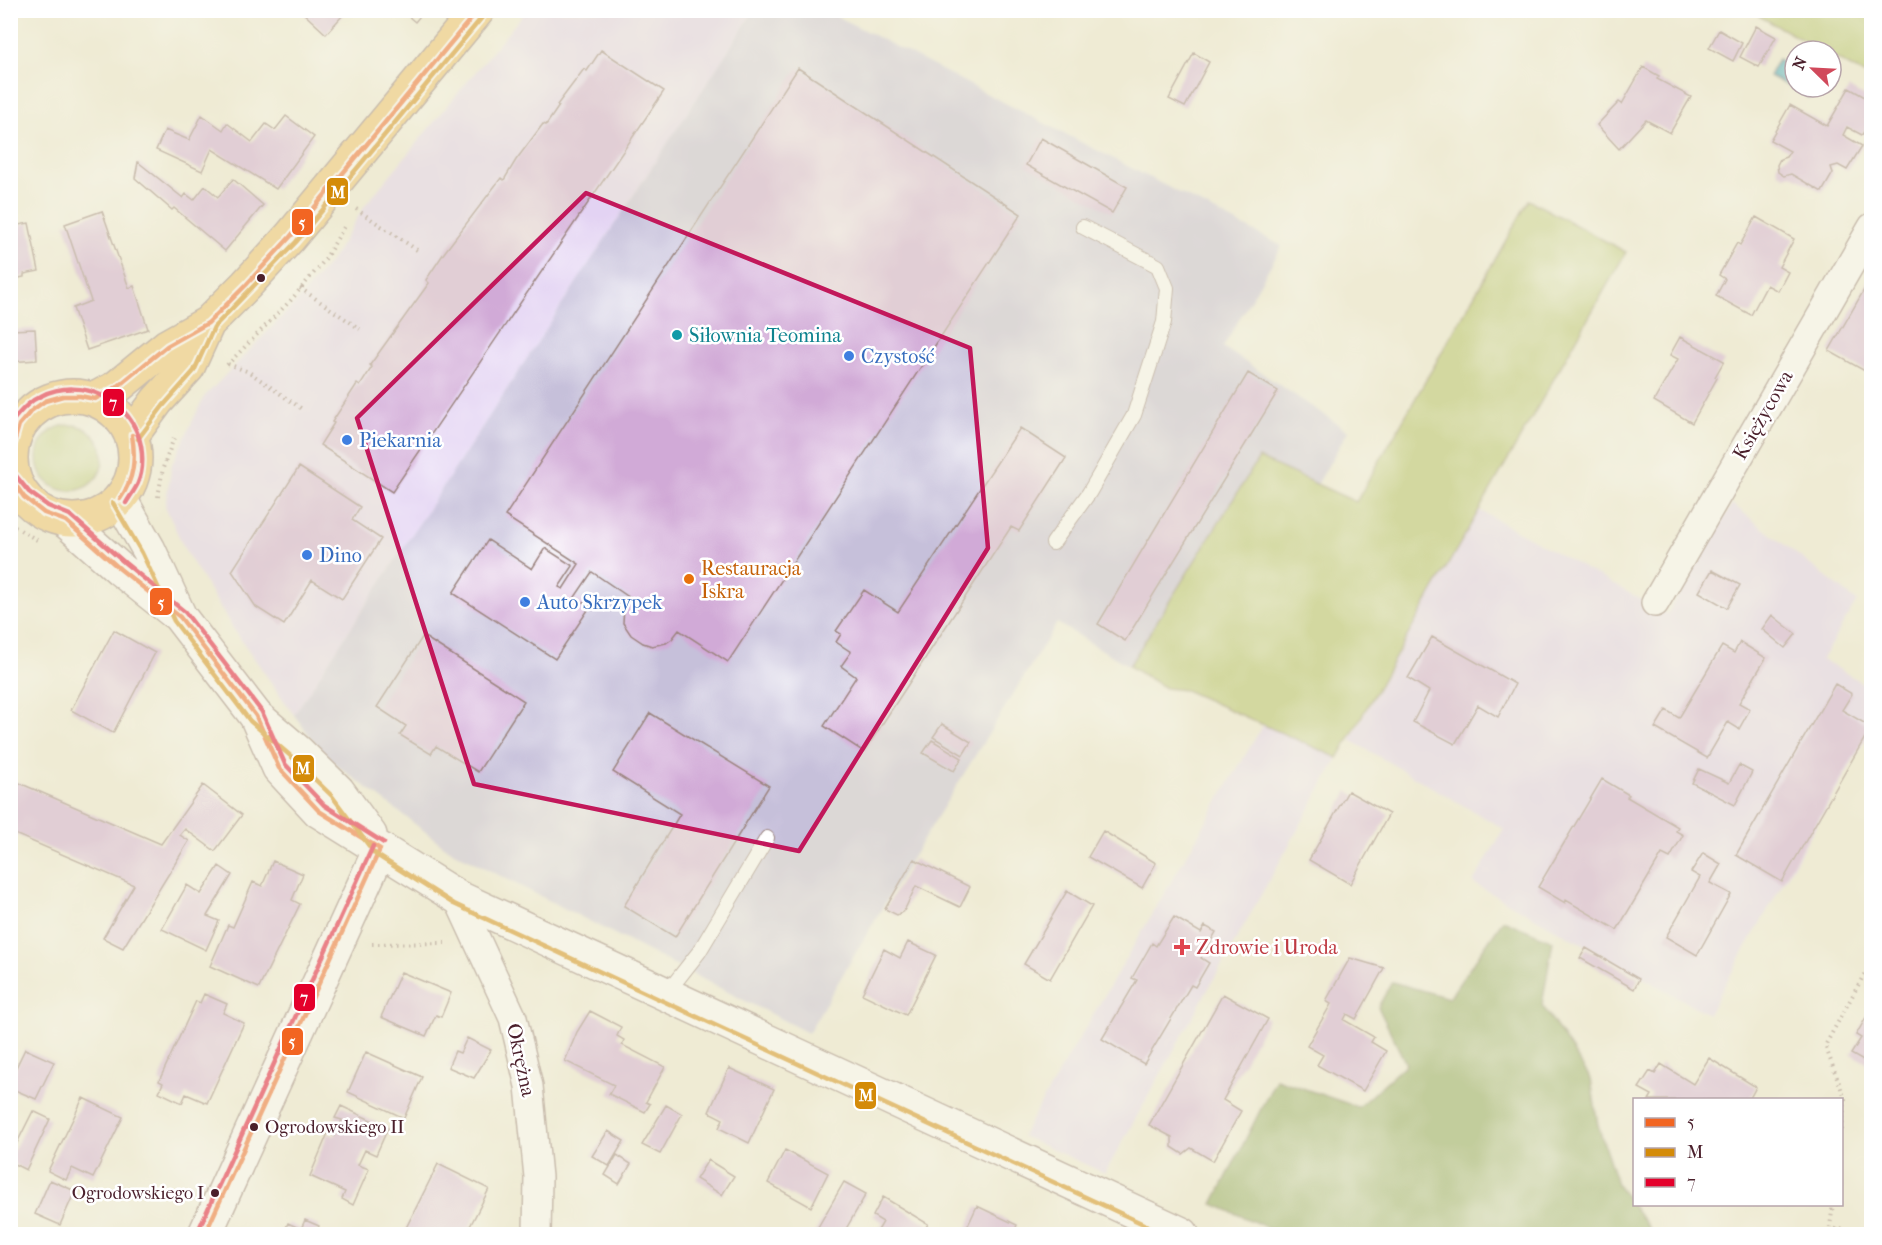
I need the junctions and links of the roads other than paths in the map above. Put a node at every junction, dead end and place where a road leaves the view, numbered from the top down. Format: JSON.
{"nodes":[{"id":1,"x":478,"y":10,"type":"edge"},
{"id":2,"x":1083,"y":227,"type":"dead end"},
{"id":3,"x":1872,"y":227,"type":"edge"},
{"id":4,"x":208,"y":323,"type":"junction"},
{"id":5,"x":95,"y":399,"type":"junction"},
{"id":6,"x":15,"y":424,"type":"edge"},
{"id":7,"x":132,"y":435,"type":"junction"},
{"id":8,"x":13,"y":483,"type":"edge"},
{"id":9,"x":120,"y":499,"type":"junction"},
{"id":10,"x":66,"y":521,"type":"junction"},
{"id":11,"x":1053,"y":543,"type":"dead end"},
{"id":12,"x":1655,"y":603,"type":"dead end"},
{"id":13,"x":180,"y":617,"type":"junction"},
{"id":14,"x":767,"y":838,"type":"dead end"},
{"id":15,"x":380,"y":849,"type":"junction"},
{"id":16,"x":457,"y":897,"type":"junction"},
{"id":17,"x":666,"y":994,"type":"junction"},
{"id":18,"x":205,"y":1234,"type":"edge"},
{"id":19,"x":537,"y":1234,"type":"edge"},
{"id":20,"x":1182,"y":1234,"type":"edge"}],
"edges":[{"from":1,"to":4,"type":"main road"},
{"from":2,"to":11,"type":"lane"},
{"from":3,"to":12,"type":"street","name":"Księżycowa"},
{"from":4,"to":5,"type":"main road"},
{"from":4,"to":7,"type":"main road"},
{"from":5,"to":6,"type":"main road"},
{"from":5,"to":7,"type":"main road"},
{"from":6,"to":8,"type":"main road"},
{"from":7,"to":9,"type":"main road"},
{"from":8,"to":10,"type":"main road"},
{"from":9,"to":10,"type":"main road"},
{"from":9,"to":13,"type":"street"},
{"from":10,"to":13,"type":"street"},
{"from":13,"to":15,"type":"street"},
{"from":14,"to":17,"type":"lane"},
{"from":15,"to":16,"type":"street"},
{"from":15,"to":18,"type":"street"},
{"from":16,"to":17,"type":"street"},
{"from":16,"to":19,"type":"street","name":"Okrężna"},
{"from":17,"to":20,"type":"street"}]}
